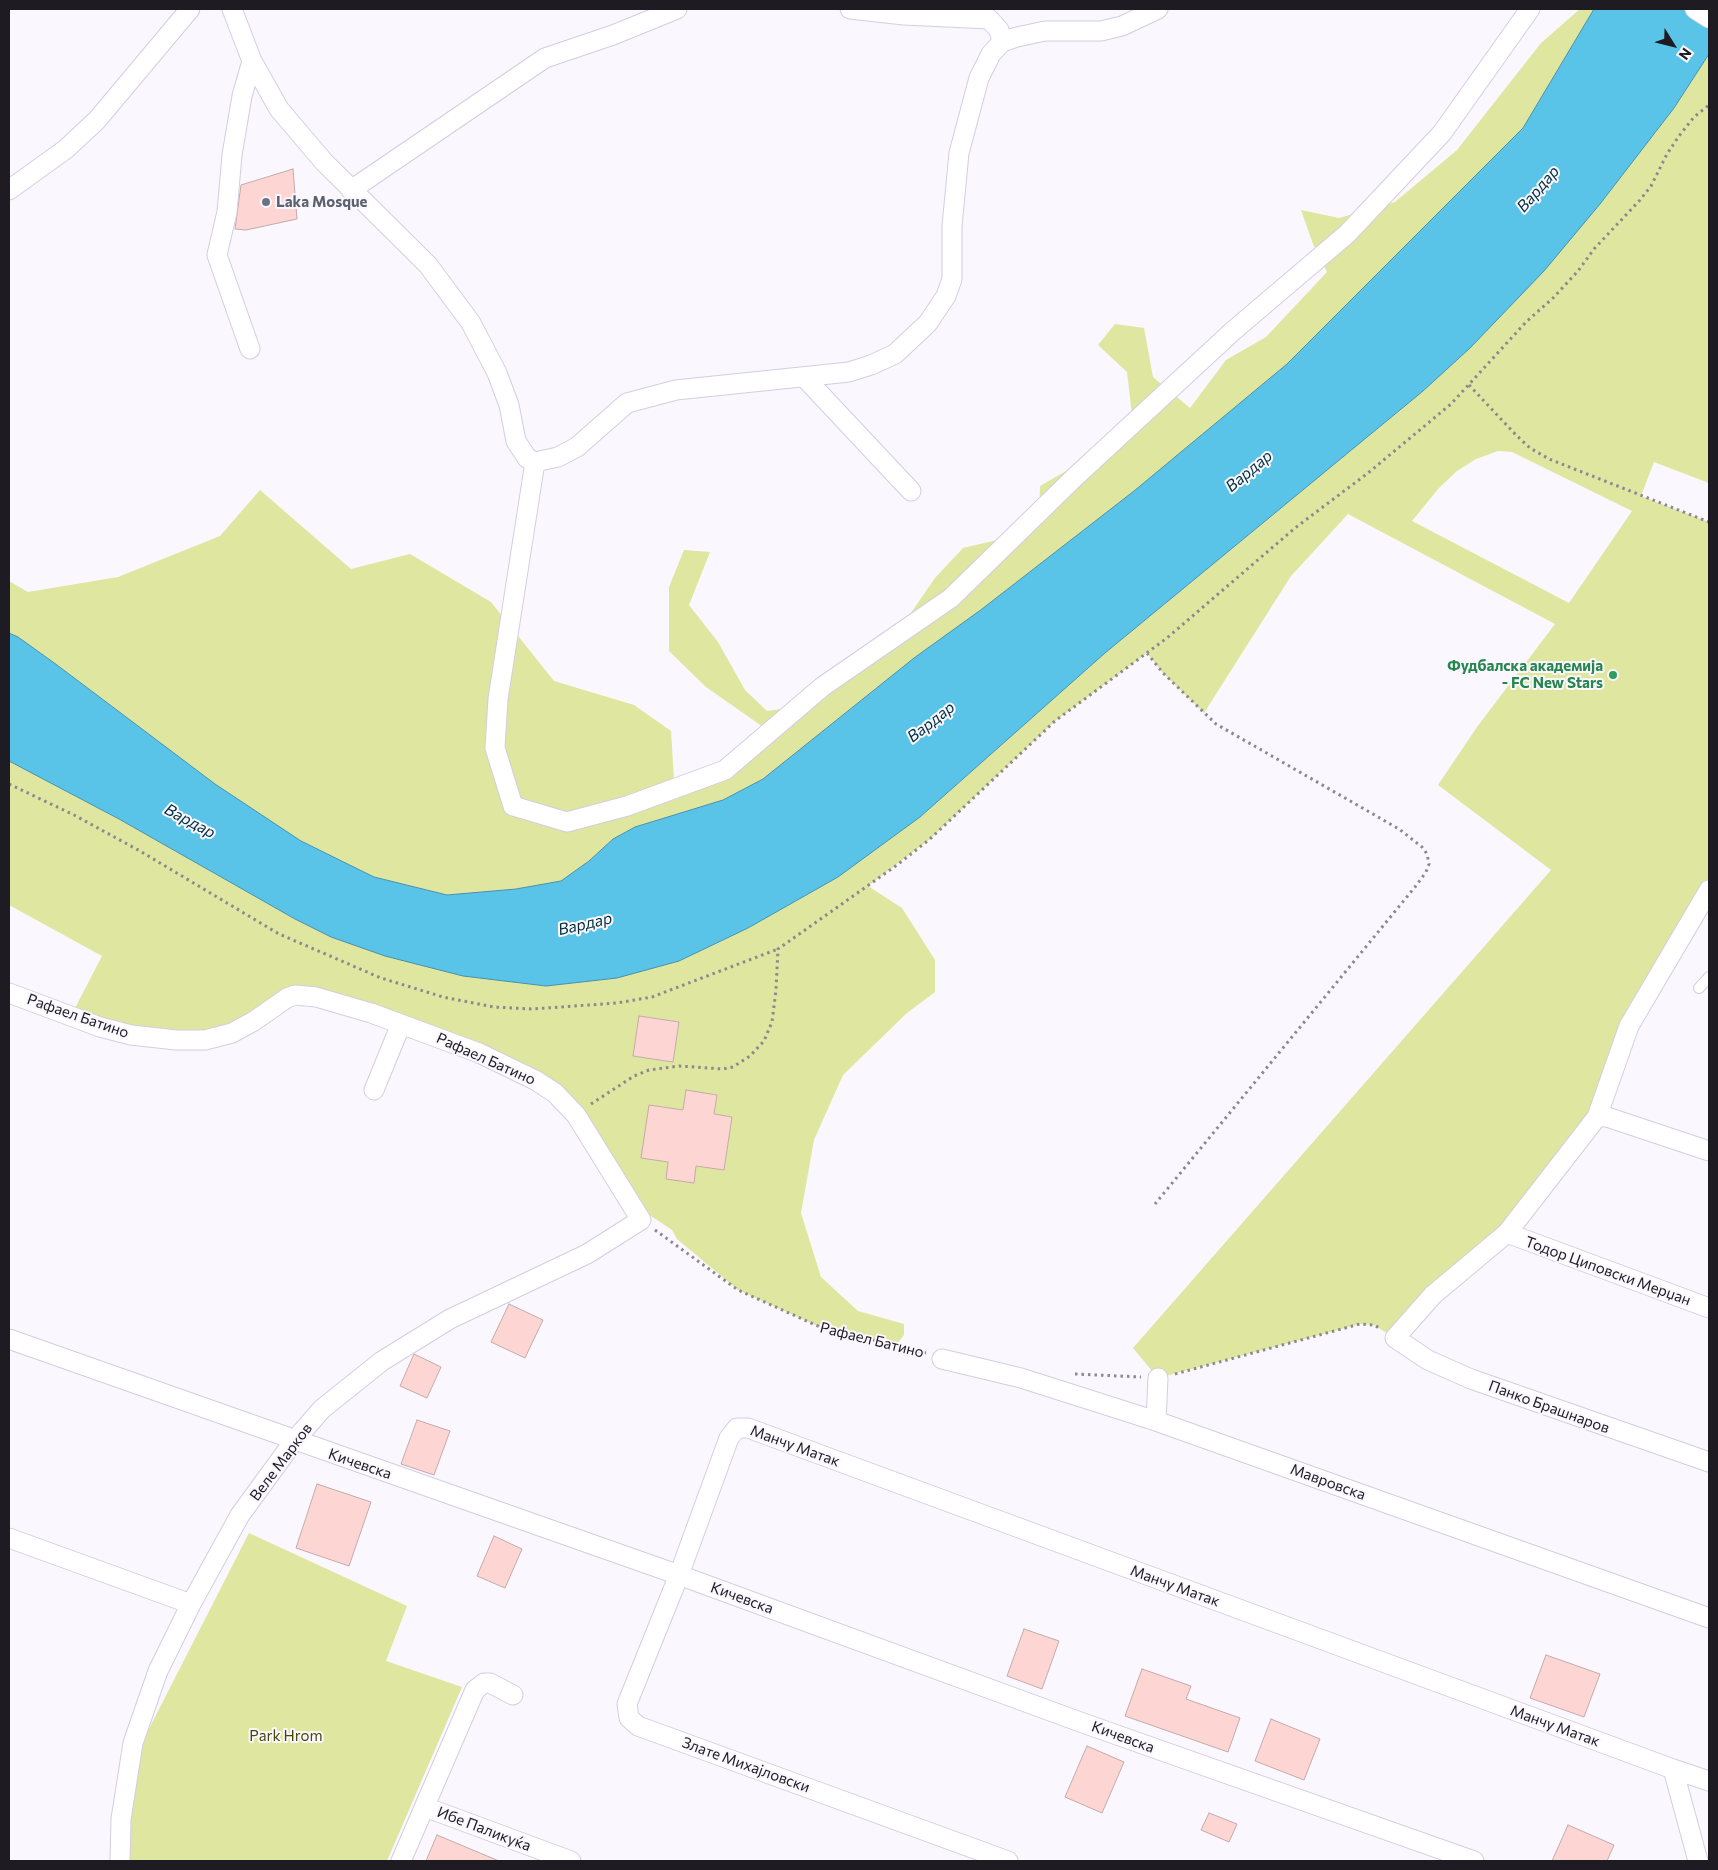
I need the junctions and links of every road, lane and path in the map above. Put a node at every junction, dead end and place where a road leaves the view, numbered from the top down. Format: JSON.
{"nodes":[{"id":1,"x":190,"y":9,"type":"edge"},
{"id":2,"x":232,"y":9,"type":"edge"},
{"id":3,"x":677,"y":9,"type":"edge"},
{"id":4,"x":850,"y":9,"type":"edge"},
{"id":5,"x":1158,"y":9,"type":"edge"},
{"id":6,"x":1530,"y":9,"type":"edge"},
{"id":7,"x":1695,"y":9,"type":"edge"},
{"id":8,"x":1709,"y":18,"type":"edge"},
{"id":9,"x":1002,"y":42,"type":"junction"},
{"id":10,"x":252,"y":61,"type":"junction"},
{"id":11,"x":1709,"y":105,"type":"edge"},
{"id":12,"x":9,"y":190,"type":"edge"},
{"id":13,"x":351,"y":190,"type":"junction"},
{"id":14,"x":250,"y":349,"type":"dead end"},
{"id":15,"x":805,"y":378,"type":"junction"},
{"id":16,"x":1469,"y":385,"type":"junction"},
{"id":17,"x":535,"y":462,"type":"junction"},
{"id":18,"x":911,"y":491,"type":"dead end"},
{"id":19,"x":1709,"y":522,"type":"edge"},
{"id":20,"x":1147,"y":653,"type":"junction"},
{"id":21,"x":9,"y":784,"type":"edge"},
{"id":22,"x":1709,"y":890,"type":"edge"},
{"id":23,"x":778,"y":949,"type":"junction"},
{"id":24,"x":1709,"y":977,"type":"edge"},
{"id":25,"x":1699,"y":988,"type":"dead end"},
{"id":26,"x":9,"y":993,"type":"edge"},
{"id":27,"x":401,"y":1024,"type":"junction"},
{"id":28,"x":374,"y":1090,"type":"dead end"},
{"id":29,"x":576,"y":1115,"type":"junction"},
{"id":30,"x":1597,"y":1116,"type":"junction"},
{"id":31,"x":1709,"y":1151,"type":"edge"},
{"id":32,"x":1155,"y":1204,"type":"dead end"},
{"id":33,"x":641,"y":1220,"type":"junction"},
{"id":34,"x":1507,"y":1234,"type":"junction"},
{"id":35,"x":1709,"y":1308,"type":"edge"},
{"id":36,"x":1396,"y":1338,"type":"junction"},
{"id":37,"x":9,"y":1339,"type":"edge"},
{"id":38,"x":942,"y":1359,"type":"joint"},
{"id":39,"x":1071,"y":1374,"type":"dead end"},
{"id":40,"x":1158,"y":1378,"type":"junction"},
{"id":41,"x":1156,"y":1422,"type":"junction"},
{"id":42,"x":294,"y":1441,"type":"junction"},
{"id":43,"x":1709,"y":1462,"type":"edge"},
{"id":44,"x":9,"y":1538,"type":"edge"},
{"id":45,"x":679,"y":1575,"type":"junction"},
{"id":46,"x":191,"y":1604,"type":"junction"},
{"id":47,"x":1709,"y":1618,"type":"edge"},
{"id":48,"x":513,"y":1695,"type":"dead end"},
{"id":49,"x":1673,"y":1769,"type":"junction"},
{"id":50,"x":1709,"y":1780,"type":"edge"},
{"id":51,"x":425,"y":1807,"type":"junction"},
{"id":52,"x":120,"y":1861,"type":"edge"},
{"id":53,"x":401,"y":1861,"type":"edge"},
{"id":54,"x":570,"y":1861,"type":"edge"},
{"id":55,"x":1008,"y":1861,"type":"edge"},
{"id":56,"x":1474,"y":1861,"type":"edge"},
{"id":57,"x":1698,"y":1861,"type":"edge"}],
"edges":[{"from":1,"to":12,"type":"street"},
{"from":2,"to":10,"type":"street"},
{"from":3,"to":13,"type":"street"},
{"from":4,"to":9,"type":"street"},
{"from":5,"to":9,"type":"street"},
{"from":6,"to":17,"type":"street"},
{"from":7,"to":8,"type":"street"},
{"from":9,"to":15,"type":"street"},
{"from":10,"to":13,"type":"street"},
{"from":10,"to":14,"type":"street"},
{"from":11,"to":16,"type":"path"},
{"from":13,"to":17,"type":"street"},
{"from":15,"to":17,"type":"street"},
{"from":15,"to":18,"type":"street"},
{"from":16,"to":19,"type":"path"},
{"from":16,"to":20,"type":"path"},
{"from":20,"to":23,"type":"path"},
{"from":20,"to":32,"type":"path"},
{"from":21,"to":23,"type":"path"},
{"from":22,"to":30,"type":"street"},
{"from":23,"to":29,"type":"path"},
{"from":24,"to":25,"type":"lane"},
{"from":26,"to":27,"type":"street","name":"Рафаел Батино"},
{"from":27,"to":28,"type":"street"},
{"from":27,"to":29,"type":"street","name":"Рафаел Батино"},
{"from":29,"to":33,"type":"street","name":"Рафаел Батино"},
{"from":30,"to":31,"type":"street"},
{"from":30,"to":34,"type":"street"},
{"from":33,"to":38,"type":"path","name":"Рафаел Батино"},
{"from":33,"to":42,"type":"street","name":"Веле Марков"},
{"from":34,"to":35,"type":"street","name":"Тодор Циповски Мерџан"},
{"from":34,"to":36,"type":"street"},
{"from":36,"to":40,"type":"path"},
{"from":36,"to":43,"type":"street","name":"Панко Брашнаров"},
{"from":37,"to":42,"type":"street","name":"Кичевска"},
{"from":38,"to":41,"type":"street","name":"Мавровска"},
{"from":39,"to":40,"type":"path"},
{"from":40,"to":41,"type":"street"},
{"from":41,"to":47,"type":"street","name":"Мавровска"},
{"from":42,"to":45,"type":"street","name":"Кичевска"},
{"from":42,"to":46,"type":"street","name":"Веле Марков"},
{"from":44,"to":46,"type":"street"},
{"from":45,"to":49,"type":"street","name":"Манчу Матак"},
{"from":45,"to":55,"type":"street","name":"Злате Михајловски"},
{"from":45,"to":56,"type":"street","name":"Кичевска"},
{"from":46,"to":52,"type":"street","name":"Веле Марков"},
{"from":48,"to":51,"type":"street","name":"Ибе Паликуќа"},
{"from":49,"to":50,"type":"street"},
{"from":49,"to":57,"type":"street"},
{"from":51,"to":53,"type":"street","name":"Ибе Паликуќа"},
{"from":51,"to":54,"type":"street","name":"Ибе Паликуќа"}]}
